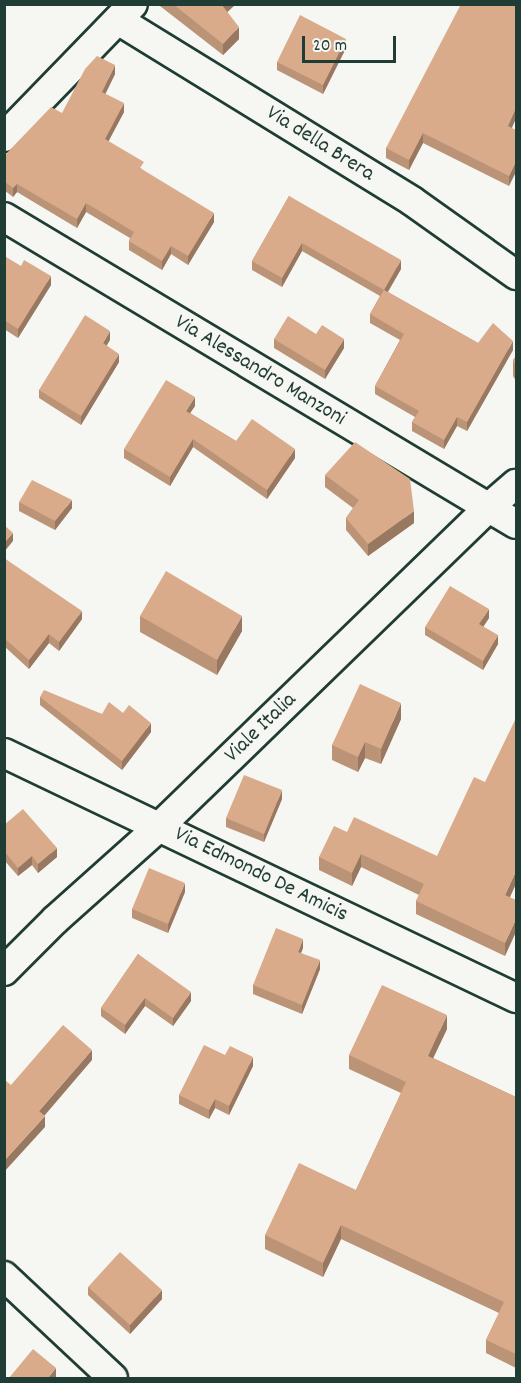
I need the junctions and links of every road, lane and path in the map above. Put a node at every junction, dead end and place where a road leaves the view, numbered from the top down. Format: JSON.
{"nodes":[{"id":1,"x":126,"y":12,"type":"edge"},
{"id":2,"x":4,"y":137,"type":"edge"},
{"id":3,"x":4,"y":217,"type":"edge"},
{"id":4,"x":516,"y":275,"type":"edge"},
{"id":5,"x":516,"y":484,"type":"edge"},
{"id":6,"x":488,"y":508,"type":"junction"},
{"id":7,"x":516,"y":524,"type":"edge"},
{"id":8,"x":4,"y":753,"type":"edge"},
{"id":9,"x":160,"y":826,"type":"junction"},
{"id":10,"x":4,"y":971,"type":"edge"},
{"id":11,"x":516,"y":999,"type":"edge"},
{"id":12,"x":4,"y":1276,"type":"edge"},
{"id":13,"x":113,"y":1378,"type":"edge"}],
"edges":[{"from":1,"to":2,"type":"street"},
{"from":1,"to":4,"type":"street","name":"Via della Brera"},
{"from":3,"to":6,"type":"street","name":"Via Alessandro Manzoni"},
{"from":5,"to":6,"type":"street","name":"Viale Italia"},
{"from":6,"to":7,"type":"street","name":"Via Alessandro Manzoni"},
{"from":6,"to":9,"type":"street","name":"Viale Italia"},
{"from":8,"to":9,"type":"street","name":"Via Edmondo De Amicis"},
{"from":9,"to":10,"type":"street","name":"Viale Italia"},
{"from":9,"to":11,"type":"street","name":"Via Edmondo De Amicis"},
{"from":12,"to":13,"type":"street"}]}
